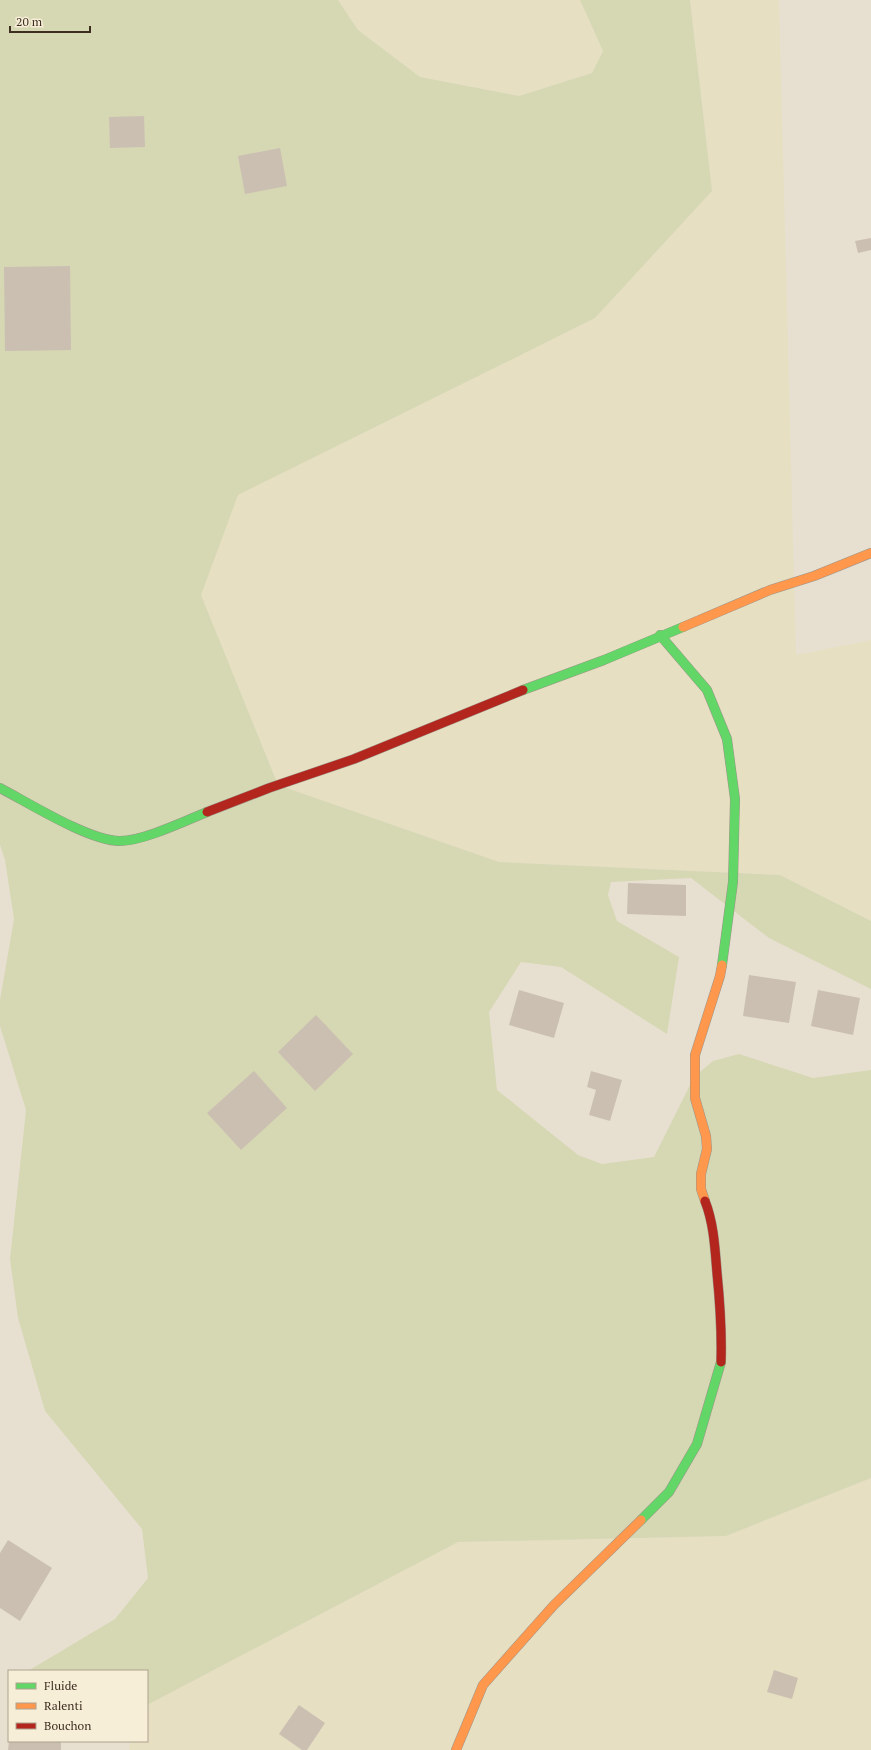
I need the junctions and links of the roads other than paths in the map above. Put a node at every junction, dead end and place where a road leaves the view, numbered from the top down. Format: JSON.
{"nodes":[{"id":1,"x":871,"y":553,"type":"edge"},
{"id":2,"x":660,"y":635,"type":"junction"},
{"id":3,"x":0,"y":788,"type":"edge"},
{"id":4,"x":456,"y":1750,"type":"edge"}],
"edges":[{"from":1,"to":2,"type":"street"},
{"from":2,"to":3,"type":"street"},
{"from":2,"to":4,"type":"street"}]}
